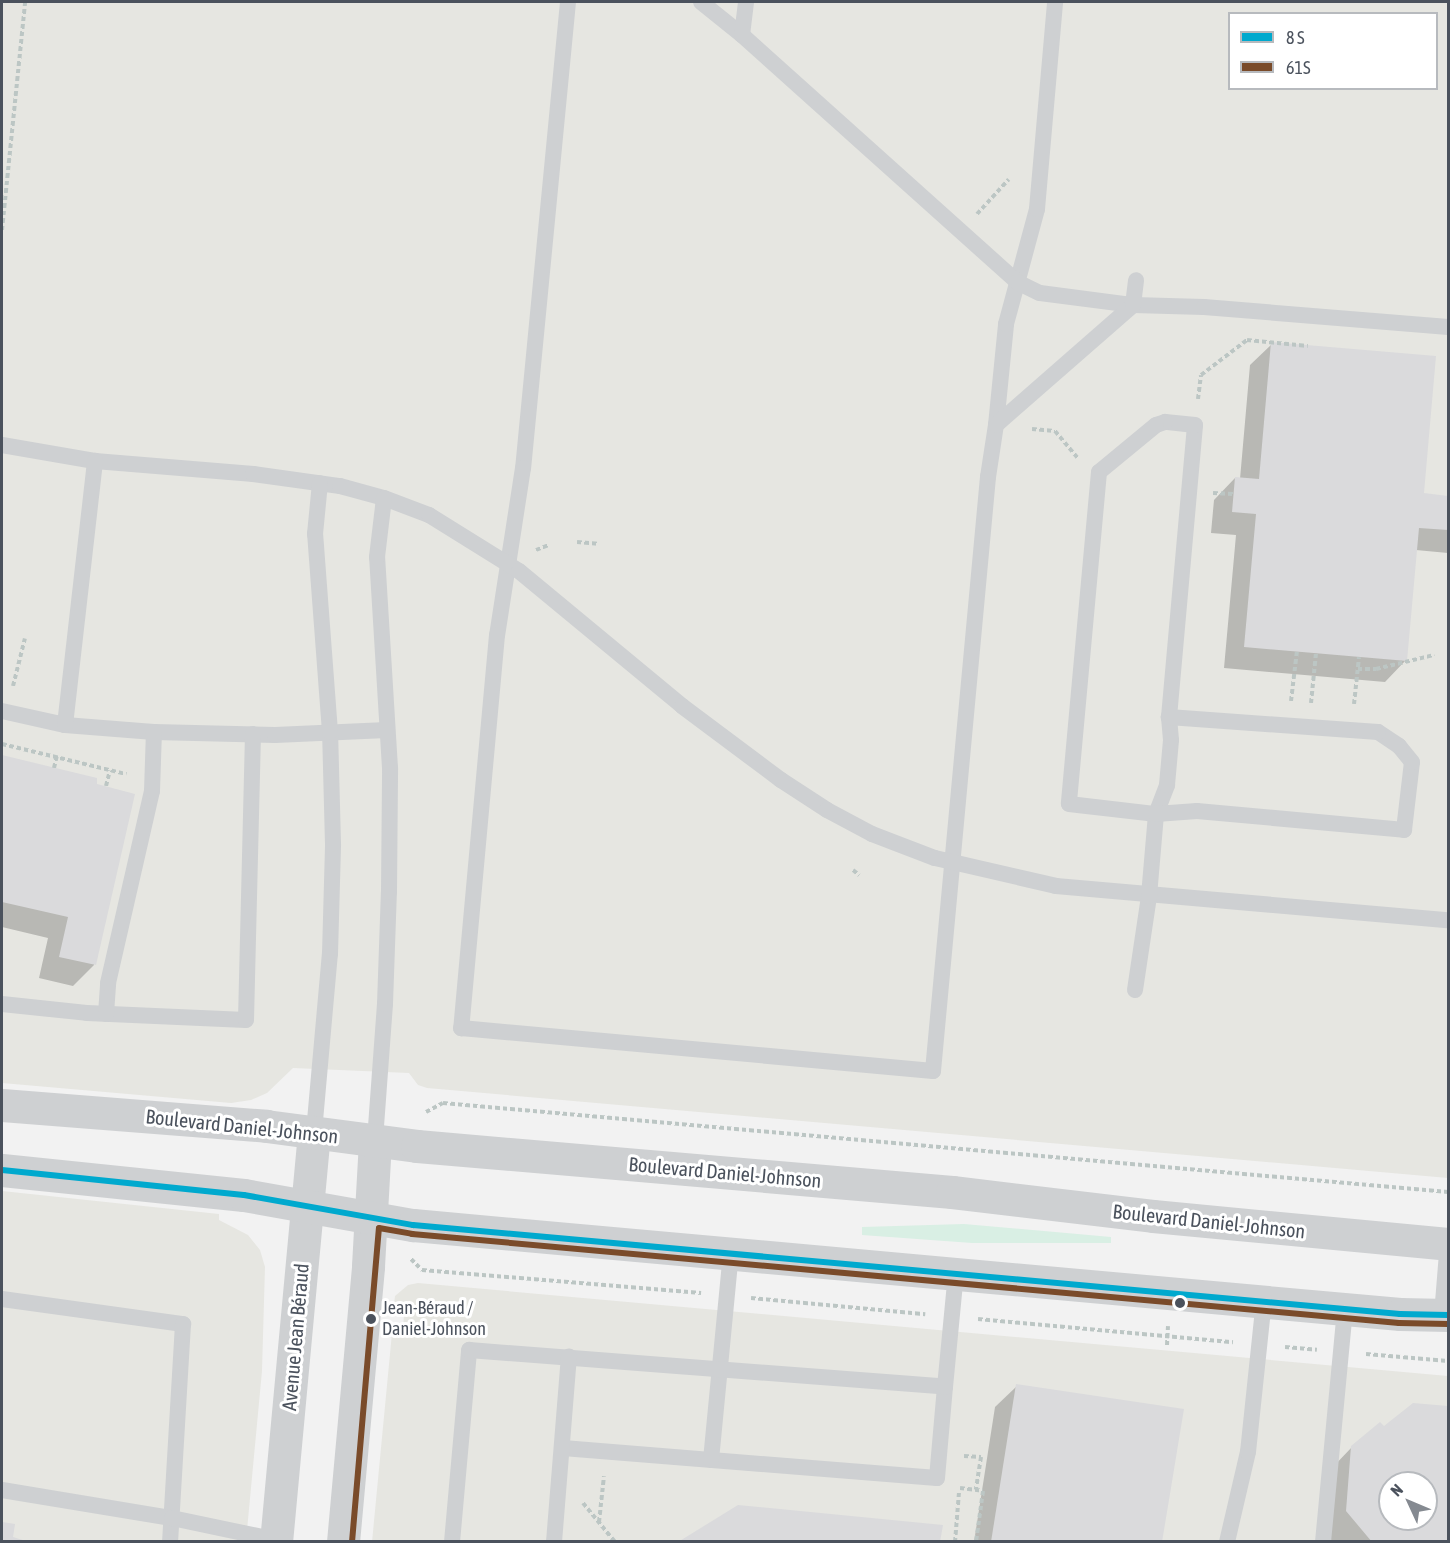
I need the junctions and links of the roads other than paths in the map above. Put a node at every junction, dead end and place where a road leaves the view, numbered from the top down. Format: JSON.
{"nodes":[{"id":1,"x":568,"y":2,"type":"edge"},
{"id":2,"x":700,"y":2,"type":"edge"},
{"id":3,"x":746,"y":2,"type":"edge"},
{"id":4,"x":1055,"y":2,"type":"edge"},
{"id":5,"x":742,"y":35,"type":"junction"},
{"id":6,"x":1136,"y":280,"type":"dead end"},
{"id":7,"x":1017,"y":282,"type":"junction"},
{"id":8,"x":1133,"y":305,"type":"junction"},
{"id":9,"x":1449,"y":327,"type":"edge"},
{"id":10,"x":996,"y":425,"type":"junction"},
{"id":11,"x":2,"y":445,"type":"edge"},
{"id":12,"x":95,"y":461,"type":"junction"},
{"id":13,"x":320,"y":483,"type":"junction"},
{"id":14,"x":384,"y":498,"type":"junction"},
{"id":15,"x":507,"y":562,"type":"junction"},
{"id":16,"x":2,"y":711,"type":"edge"},
{"id":17,"x":1169,"y":717,"type":"junction"},
{"id":18,"x":66,"y":725,"type":"junction"},
{"id":19,"x":387,"y":730,"type":"junction"},
{"id":20,"x":154,"y":732,"type":"junction"},
{"id":21,"x":330,"y":732,"type":"junction"},
{"id":22,"x":254,"y":734,"type":"junction"},
{"id":23,"x":1156,"y":814,"type":"junction"},
{"id":24,"x":952,"y":862,"type":"junction"},
{"id":25,"x":1149,"y":896,"type":"junction"},
{"id":26,"x":1449,"y":920,"type":"edge"},
{"id":27,"x":1136,"y":990,"type":"dead end"},
{"id":28,"x":2,"y":1004,"type":"edge"},
{"id":29,"x":106,"y":1014,"type":"junction"},
{"id":30,"x":2,"y":1105,"type":"edge"},
{"id":31,"x":314,"y":1132,"type":"junction"},
{"id":32,"x":375,"y":1140,"type":"junction"},
{"id":33,"x":2,"y":1170,"type":"edge"},
{"id":34,"x":306,"y":1206,"type":"junction"},
{"id":35,"x":370,"y":1218,"type":"junction"},
{"id":36,"x":1448,"y":1242,"type":"edge"},
{"id":37,"x":731,"y":1252,"type":"junction"},
{"id":38,"x":956,"y":1273,"type":"junction"},
{"id":39,"x":2,"y":1299,"type":"edge"},
{"id":40,"x":1264,"y":1301,"type":"junction"},
{"id":41,"x":1344,"y":1309,"type":"junction"},
{"id":42,"x":1446,"y":1317,"type":"edge"},
{"id":43,"x":569,"y":1357,"type":"junction"},
{"id":44,"x":719,"y":1369,"type":"junction"},
{"id":45,"x":945,"y":1387,"type":"junction"},
{"id":46,"x":562,"y":1448,"type":"junction"},
{"id":47,"x":711,"y":1460,"type":"junction"},
{"id":48,"x":2,"y":1490,"type":"edge"},
{"id":49,"x":172,"y":1518,"type":"junction"},
{"id":50,"x":276,"y":1541,"type":"edge"},
{"id":51,"x":170,"y":1542,"type":"edge"},
{"id":52,"x":343,"y":1542,"type":"edge"},
{"id":53,"x":453,"y":1542,"type":"edge"},
{"id":54,"x":554,"y":1542,"type":"edge"},
{"id":55,"x":1227,"y":1542,"type":"edge"},
{"id":56,"x":1323,"y":1542,"type":"edge"}],
"edges":[{"from":1,"to":15,"type":"lane"},
{"from":2,"to":5,"type":"lane"},
{"from":3,"to":5,"type":"lane"},
{"from":4,"to":7,"type":"lane"},
{"from":5,"to":7,"type":"lane"},
{"from":6,"to":8,"type":"lane"},
{"from":7,"to":8,"type":"lane"},
{"from":7,"to":10,"type":"lane"},
{"from":8,"to":9,"type":"lane"},
{"from":8,"to":10,"type":"lane"},
{"from":10,"to":24,"type":"lane"},
{"from":11,"to":12,"type":"lane"},
{"from":12,"to":13,"type":"lane"},
{"from":12,"to":18,"type":"lane"},
{"from":13,"to":14,"type":"lane"},
{"from":13,"to":21,"type":"lane"},
{"from":14,"to":15,"type":"lane"},
{"from":14,"to":19,"type":"lane"},
{"from":15,"to":24,"type":"lane"},
{"from":15,"to":24,"type":"lane"},
{"from":16,"to":18,"type":"lane"},
{"from":17,"to":23,"type":"lane"},
{"from":17,"to":23,"type":"lane"},
{"from":17,"to":23,"type":"lane"},
{"from":18,"to":20,"type":"lane"},
{"from":19,"to":21,"type":"lane"},
{"from":19,"to":32,"type":"lane"},
{"from":20,"to":22,"type":"lane"},
{"from":20,"to":29,"type":"lane"},
{"from":21,"to":22,"type":"lane"},
{"from":21,"to":31,"type":"lane"},
{"from":22,"to":29,"type":"lane"},
{"from":23,"to":25,"type":"lane"},
{"from":24,"to":25,"type":"lane"},
{"from":25,"to":26,"type":"lane"},
{"from":25,"to":27,"type":"lane"},
{"from":28,"to":29,"type":"lane"},
{"from":30,"to":31,"type":"street","name":"Boulevard Daniel-Johnson"},
{"from":31,"to":32,"type":"street","name":"Boulevard Daniel-Johnson"},
{"from":31,"to":34,"type":"street","name":"Avenue Jean Béraud"},
{"from":32,"to":35,"type":"street"},
{"from":32,"to":36,"type":"street","name":"Boulevard Daniel-Johnson"},
{"from":33,"to":34,"type":"street"},
{"from":34,"to":35,"type":"street"},
{"from":34,"to":50,"type":"street","name":"Avenue Jean Béraud"},
{"from":35,"to":37,"type":"street"},
{"from":35,"to":52,"type":"street"},
{"from":36,"to":42,"type":"lane"},
{"from":37,"to":38,"type":"street"},
{"from":37,"to":44,"type":"lane"},
{"from":38,"to":40,"type":"street"},
{"from":38,"to":45,"type":"lane"},
{"from":39,"to":49,"type":"lane"},
{"from":40,"to":41,"type":"street"},
{"from":40,"to":55,"type":"lane"},
{"from":41,"to":42,"type":"street"},
{"from":41,"to":56,"type":"lane"},
{"from":43,"to":44,"type":"lane"},
{"from":43,"to":46,"type":"lane"},
{"from":43,"to":53,"type":"lane"},
{"from":44,"to":45,"type":"lane"},
{"from":44,"to":47,"type":"lane"},
{"from":45,"to":47,"type":"lane"},
{"from":46,"to":47,"type":"lane"},
{"from":46,"to":54,"type":"lane"},
{"from":48,"to":49,"type":"lane"},
{"from":49,"to":50,"type":"lane"},
{"from":49,"to":51,"type":"lane"}]}
